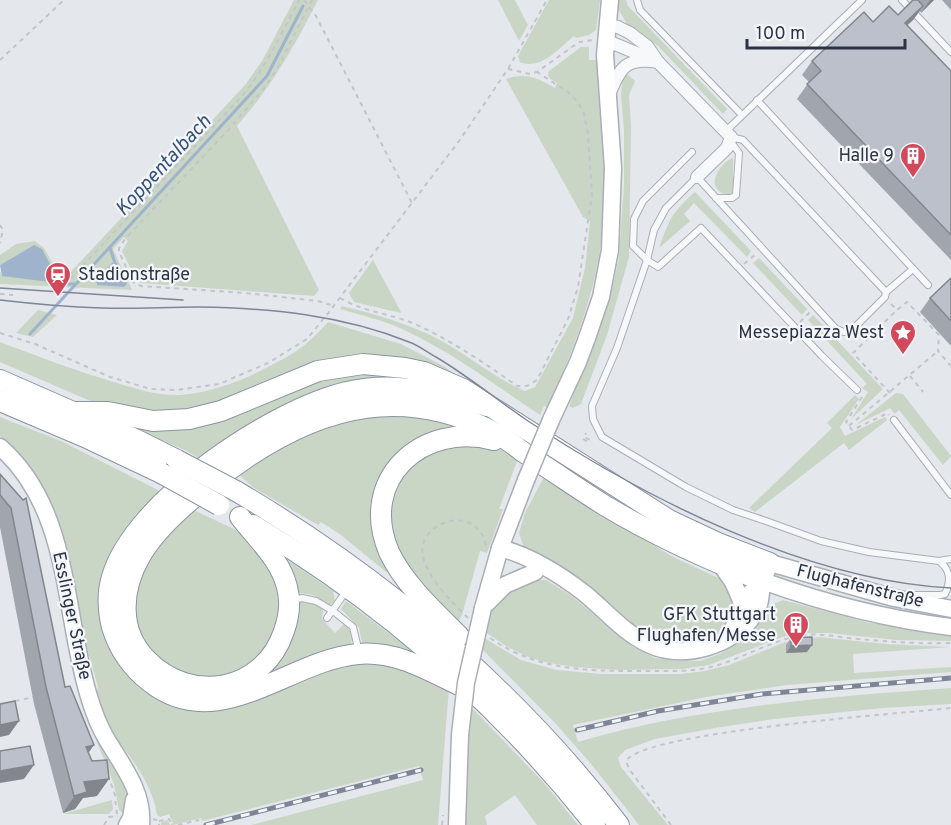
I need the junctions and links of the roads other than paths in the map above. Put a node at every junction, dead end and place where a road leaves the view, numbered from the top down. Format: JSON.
{"nodes":[{"id":1,"x":610,"y":0,"type":"edge"},
{"id":2,"x":637,"y":0,"type":"edge"},
{"id":3,"x":862,"y":0,"type":"edge"},
{"id":4,"x":902,"y":0,"type":"edge"},
{"id":5,"x":601,"y":35,"type":"junction"},
{"id":6,"x":951,"y":52,"type":"edge"},
{"id":7,"x":658,"y":62,"type":"junction"},
{"id":8,"x":608,"y":96,"type":"junction"},
{"id":9,"x":757,"y":100,"type":"junction"},
{"id":10,"x":742,"y":115,"type":"junction"},
{"id":11,"x":729,"y":136,"type":"junction"},
{"id":12,"x":692,"y":152,"type":"dead end"},
{"id":13,"x":697,"y":177,"type":"junction"},
{"id":14,"x":716,"y":198,"type":"junction"},
{"id":15,"x":647,"y":260,"type":"junction"},
{"id":16,"x":913,"y":268,"type":"junction"},
{"id":17,"x":928,"y":285,"type":"dead end"},
{"id":18,"x":886,"y":295,"type":"junction"},
{"id":19,"x":0,"y":380,"type":"edge"},
{"id":20,"x":857,"y":390,"type":"road end"},
{"id":21,"x":0,"y":401,"type":"edge"},
{"id":22,"x":487,"y":406,"type":"junction"},
{"id":23,"x":74,"y":412,"type":"junction"},
{"id":24,"x":894,"y":420,"type":"road end"},
{"id":25,"x":0,"y":447,"type":"edge"},
{"id":26,"x":520,"y":449,"type":"junction"},
{"id":27,"x":951,"y":495,"type":"edge"},
{"id":28,"x":240,"y":517,"type":"junction"},
{"id":29,"x":500,"y":548,"type":"junction"},
{"id":30,"x":951,"y":559,"type":"edge"},
{"id":31,"x":939,"y":561,"type":"junction"},
{"id":32,"x":721,"y":565,"type":"junction"},
{"id":33,"x":535,"y":572,"type":"junction"},
{"id":34,"x":766,"y":572,"type":"junction"},
{"id":35,"x":558,"y":575,"type":"junction"},
{"id":36,"x":951,"y":575,"type":"edge"},
{"id":37,"x":349,"y":587,"type":"junction"},
{"id":38,"x":894,"y":598,"type":"junction"},
{"id":39,"x":289,"y":600,"type":"junction"},
{"id":40,"x":743,"y":605,"type":"junction"},
{"id":41,"x":483,"y":608,"type":"junction"},
{"id":42,"x":951,"y":610,"type":"edge"},
{"id":43,"x":333,"y":611,"type":"junction"},
{"id":44,"x":327,"y":618,"type":"dead end"},
{"id":45,"x":945,"y":626,"type":"edge"},
{"id":46,"x":728,"y":638,"type":"junction"},
{"id":47,"x":360,"y":654,"type":"junction"},
{"id":48,"x":474,"y":692,"type":"junction"},
{"id":49,"x":502,"y":692,"type":"junction"},
{"id":50,"x":123,"y":765,"type":"junction"},
{"id":51,"x":134,"y":790,"type":"junction"},
{"id":52,"x":122,"y":821,"type":"edge"},
{"id":53,"x":155,"y":823,"type":"edge"},
{"id":54,"x":141,"y":825,"type":"edge"},
{"id":55,"x":457,"y":825,"type":"edge"},
{"id":56,"x":595,"y":825,"type":"edge"},
{"id":57,"x":619,"y":825,"type":"edge"}],
"edges":[{"from":1,"to":5,"type":"main road"},
{"from":2,"to":10,"type":"lane"},
{"from":3,"to":9,"type":"lane"},
{"from":4,"to":6,"type":"lane"},
{"from":5,"to":7,"type":"street"},
{"from":5,"to":8,"type":"main road"},
{"from":7,"to":8,"type":"street"},
{"from":7,"to":11,"type":"street"},
{"from":8,"to":29,"type":"main road","bridge":true},
{"from":9,"to":10,"type":"lane"},
{"from":9,"to":16,"type":"lane"},
{"from":10,"to":11,"type":"lane"},
{"from":11,"to":13,"type":"street"},
{"from":11,"to":14,"type":"lane"},
{"from":11,"to":18,"type":"lane"},
{"from":12,"to":15,"type":"lane"},
{"from":13,"to":14,"type":"lane"},
{"from":13,"to":15,"type":"lane"},
{"from":14,"to":18,"type":"lane"},
{"from":15,"to":20,"type":"lane"},
{"from":15,"to":31,"type":"lane"},
{"from":16,"to":17,"type":"lane"},
{"from":16,"to":18,"type":"lane"},
{"from":19,"to":23,"type":"highway"},
{"from":21,"to":28,"type":"highway","bridge":true},
{"from":22,"to":23,"type":"highway"},
{"from":22,"to":34,"type":"highway"},
{"from":22,"to":47,"type":"highway"},
{"from":23,"to":49,"type":"highway","bridge":true},
{"from":24,"to":27,"type":"lane"},
{"from":25,"to":50,"type":"main road","name":"Esslinger Straße"},
{"from":26,"to":32,"type":"highway"},
{"from":26,"to":39,"type":"highway"},
{"from":26,"to":49,"type":"highway"},
{"from":28,"to":37,"type":"highway"},
{"from":28,"to":39,"type":"highway"},
{"from":29,"to":33,"type":"main road"},
{"from":29,"to":35,"type":"main road"},
{"from":29,"to":41,"type":"main road"},
{"from":30,"to":31,"type":"lane"},
{"from":31,"to":36,"type":"lane"},
{"from":32,"to":34,"type":"highway"},
{"from":32,"to":40,"type":"main road"},
{"from":33,"to":35,"type":"main road"},
{"from":33,"to":41,"type":"main road"},
{"from":34,"to":38,"type":"main road","name":"Flughafenstraße"},
{"from":34,"to":40,"type":"main road"},
{"from":34,"to":45,"type":"main road","name":"Flughafenstraße"},
{"from":34,"to":46,"type":"main road"},
{"from":35,"to":46,"type":"main road"},
{"from":36,"to":38,"type":"lane"},
{"from":37,"to":43,"type":"lane"},
{"from":37,"to":48,"type":"highway"},
{"from":38,"to":42,"type":"main road","name":"Flughafenstraße"},
{"from":39,"to":43,"type":"lane"},
{"from":40,"to":46,"type":"main road"},
{"from":41,"to":55,"type":"main road","bridge":true},
{"from":42,"to":45,"type":"lane"},
{"from":43,"to":44,"type":"lane"},
{"from":43,"to":47,"type":"lane"},
{"from":47,"to":48,"type":"highway"},
{"from":48,"to":56,"type":"highway"},
{"from":49,"to":57,"type":"highway"},
{"from":50,"to":51,"type":"main road","name":"Esslinger Straße"},
{"from":50,"to":53,"type":"main road"},
{"from":51,"to":52,"type":"main road"},
{"from":51,"to":54,"type":"main road","name":"Esslinger Straße"}]}
